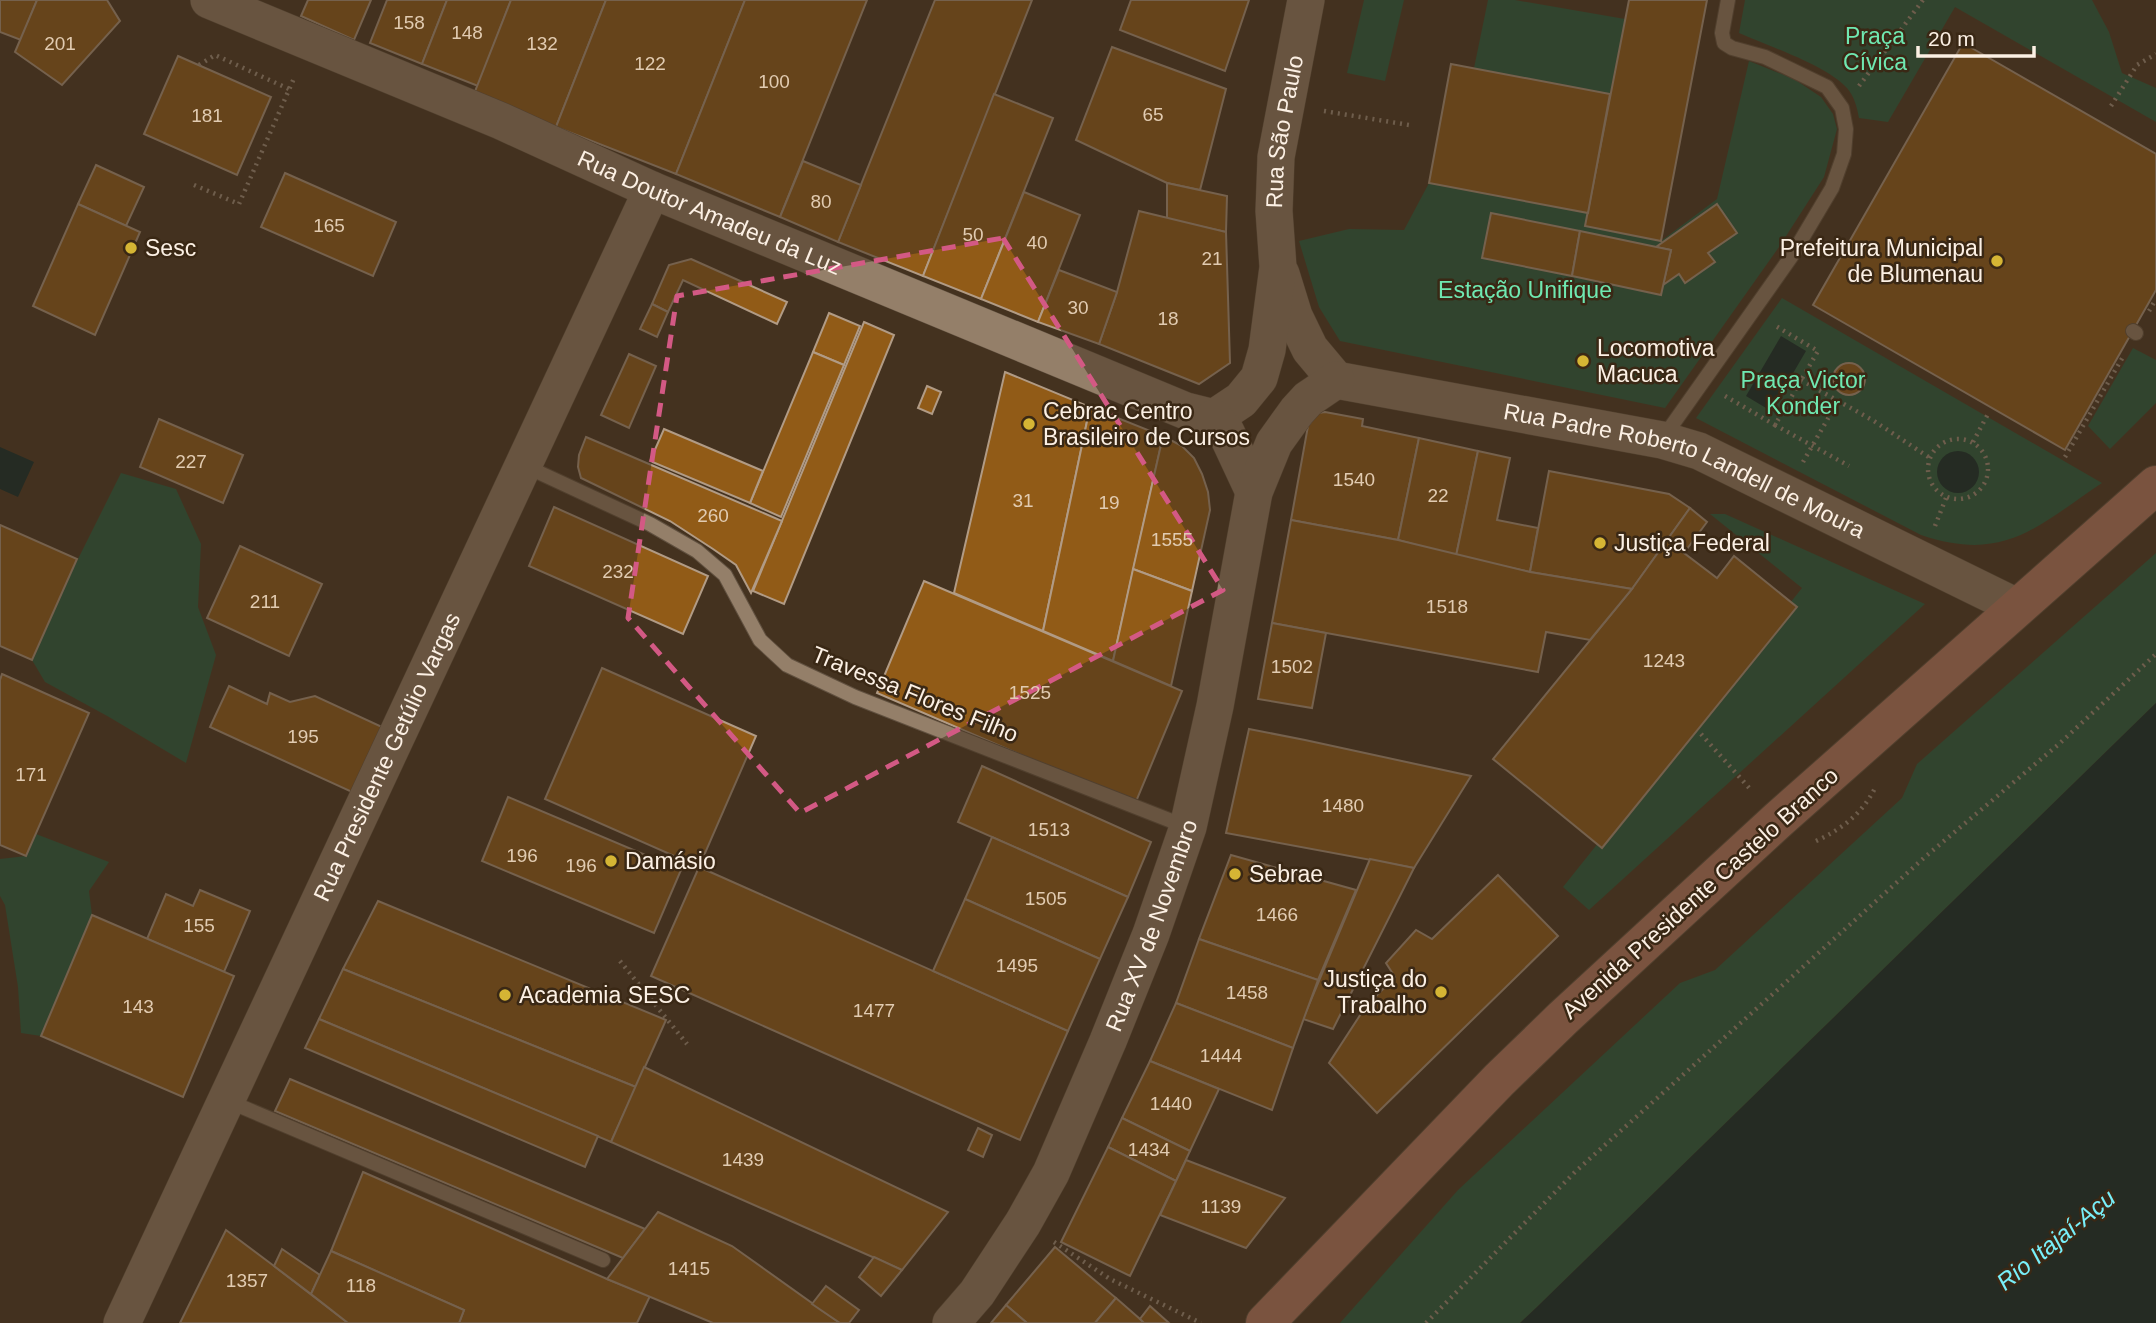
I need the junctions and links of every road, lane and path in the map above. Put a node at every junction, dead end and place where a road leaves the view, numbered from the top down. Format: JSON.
{"nodes":[{"id":1,"x":209,"y":0,"type":"edge"},
{"id":2,"x":1306,"y":0,"type":"edge"},
{"id":3,"x":1728,"y":0,"type":"edge"},
{"id":4,"x":1923,"y":0,"type":"edge"},
{"id":5,"x":309,"y":43,"type":"junction"},
{"id":6,"x":2156,"y":54,"type":"edge"},
{"id":7,"x":199,"y":65,"type":"dead end"},
{"id":8,"x":289,"y":89,"type":"junction"},
{"id":9,"x":1285,"y":104,"type":"junction"},
{"id":10,"x":2111,"y":106,"type":"dead end"},
{"id":11,"x":1842,"y":108,"type":"junction"},
{"id":12,"x":1409,"y":125,"type":"dead end"},
{"id":13,"x":194,"y":184,"type":"dead end"},
{"id":14,"x":652,"y":190,"type":"junction"},
{"id":15,"x":1279,"y":267,"type":"junction"},
{"id":16,"x":1752,"y":312,"type":"junction"},
{"id":17,"x":2135,"y":332,"type":"dead end"},
{"id":18,"x":1336,"y":380,"type":"junction"},
{"id":19,"x":1801,"y":380,"type":"junction"},
{"id":20,"x":1702,"y":382,"type":"junction"},
{"id":21,"x":1838,"y":401,"type":"junction"},
{"id":22,"x":1988,"y":414,"type":"dead end"},
{"id":23,"x":1214,"y":418,"type":"junction"},
{"id":24,"x":1775,"y":425,"type":"junction"},
{"id":25,"x":1662,"y":440,"type":"junction"},
{"id":26,"x":1973,"y":442,"type":"junction"},
{"id":27,"x":1811,"y":445,"type":"junction"},
{"id":28,"x":1930,"y":457,"type":"junction"},
{"id":29,"x":2065,"y":457,"type":"dead end"},
{"id":30,"x":1802,"y":463,"type":"dead end"},
{"id":31,"x":524,"y":465,"type":"junction"},
{"id":32,"x":1849,"y":466,"type":"dead end"},
{"id":33,"x":2156,"y":485,"type":"edge"},
{"id":34,"x":1255,"y":492,"type":"junction"},
{"id":35,"x":2017,"y":607,"type":"junction"},
{"id":36,"x":2156,"y":654,"type":"edge"},
{"id":37,"x":1701,"y":734,"type":"dead end"},
{"id":38,"x":1778,"y":820,"type":"junction"},
{"id":39,"x":1188,"y":827,"type":"junction"},
{"id":40,"x":620,"y":961,"type":"dead end"},
{"id":41,"x":687,"y":1044,"type":"dead end"},
{"id":42,"x":227,"y":1100,"type":"junction"},
{"id":43,"x":1023,"y":1223,"type":"junction"},
{"id":44,"x":603,"y":1260,"type":"dead end"},
{"id":45,"x":122,"y":1323,"type":"edge"},
{"id":46,"x":951,"y":1323,"type":"edge"},
{"id":47,"x":1201,"y":1323,"type":"edge"},
{"id":48,"x":1265,"y":1323,"type":"edge"},
{"id":49,"x":1426,"y":1323,"type":"edge"}],
"edges":[{"from":1,"to":5,"type":"street","name":"Rua Doutor Amadeu da Luz"},
{"from":2,"to":9,"type":"street","name":"Rua São Paulo"},
{"from":3,"to":11,"type":"lane"},
{"from":4,"to":11,"type":"path"},
{"from":5,"to":8,"type":"path"},
{"from":5,"to":14,"type":"street","name":"Rua Doutor Amadeu da Luz"},
{"from":6,"to":10,"type":"path"},
{"from":7,"to":8,"type":"path"},
{"from":8,"to":13,"type":"path"},
{"from":9,"to":12,"type":"path"},
{"from":9,"to":15,"type":"street","name":"Rua São Paulo"},
{"from":11,"to":16,"type":"lane"},
{"from":14,"to":23,"type":"street","name":"Rua Doutor Amadeu da Luz"},
{"from":14,"to":31,"type":"street","name":"Rua Presidente Getúlio Vargas"},
{"from":15,"to":18,"type":"street","name":"Rua São Paulo"},
{"from":15,"to":23,"type":"street","name":"Rua São Paulo"},
{"from":16,"to":19,"type":"path"},
{"from":16,"to":20,"type":"lane"},
{"from":17,"to":29,"type":"path"},
{"from":18,"to":25,"type":"street","name":"Rua Padre Roberto Landell de Moura"},
{"from":18,"to":34,"type":"street","name":"Rua XV de Novembro"},
{"from":19,"to":21,"type":"path"},
{"from":19,"to":24,"type":"path"},
{"from":20,"to":24,"type":"path"},
{"from":20,"to":25,"type":"lane"},
{"from":21,"to":27,"type":"path"},
{"from":21,"to":28,"type":"path"},
{"from":22,"to":26,"type":"path"},
{"from":23,"to":34,"type":"street"},
{"from":24,"to":27,"type":"path"},
{"from":25,"to":35,"type":"street","name":"Rua Padre Roberto Landell de Moura"},
{"from":26,"to":28,"type":"path"},
{"from":26,"to":28,"type":"path"},
{"from":27,"to":30,"type":"path"},
{"from":27,"to":32,"type":"path"},
{"from":31,"to":39,"type":"lane","name":"Travessa Flores Filho"},
{"from":31,"to":42,"type":"street","name":"Rua Presidente Getúlio Vargas"},
{"from":33,"to":35,"type":"main road","name":"Avenida Presidente Castelo Branco"},
{"from":34,"to":39,"type":"street","name":"Rua XV de Novembro"},
{"from":35,"to":38,"type":"main road","name":"Avenida Presidente Castelo Branco"},
{"from":36,"to":49,"type":"path"},
{"from":37,"to":38,"type":"path"},
{"from":38,"to":48,"type":"main road","name":"Avenida Presidente Castelo Branco"},
{"from":39,"to":43,"type":"street","name":"Rua XV de Novembro"},
{"from":40,"to":41,"type":"path"},
{"from":42,"to":44,"type":"lane"},
{"from":42,"to":45,"type":"street","name":"Rua Presidente Getúlio Vargas"},
{"from":43,"to":46,"type":"street","name":"Rua XV de Novembro"},
{"from":43,"to":47,"type":"path"}]}
